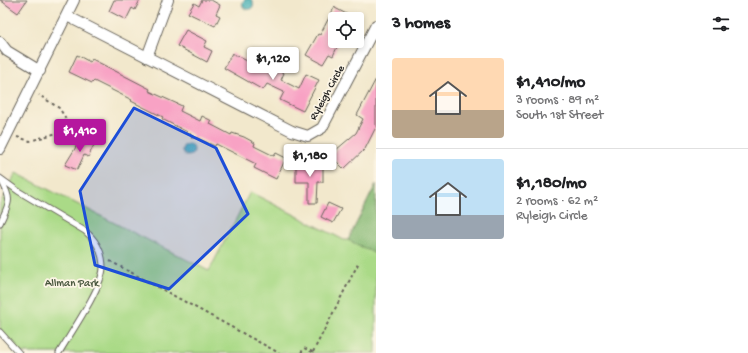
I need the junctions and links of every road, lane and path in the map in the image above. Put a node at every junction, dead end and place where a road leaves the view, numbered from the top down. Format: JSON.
{"nodes":[{"id":1,"x":74,"y":0,"type":"edge"},
{"id":2,"x":168,"y":0,"type":"edge"},
{"id":3,"x":67,"y":16,"type":"junction"},
{"id":4,"x":376,"y":25,"type":"edge"},
{"id":5,"x":0,"y":42,"type":"edge"},
{"id":6,"x":147,"y":57,"type":"junction"},
{"id":7,"x":40,"y":71,"type":"junction"},
{"id":8,"x":30,"y":91,"type":"junction"},
{"id":9,"x":8,"y":134,"type":"junction"},
{"id":10,"x":0,"y":150,"type":"edge"},
{"id":11,"x":0,"y":178,"type":"edge"},
{"id":12,"x":0,"y":224,"type":"edge"},
{"id":13,"x":101,"y":257,"type":"junction"},
{"id":14,"x":359,"y":262,"type":"dead end"},
{"id":15,"x":0,"y":332,"type":"edge"},
{"id":16,"x":314,"y":352,"type":"edge"},
{"id":17,"x":19,"y":353,"type":"edge"},
{"id":18,"x":59,"y":353,"type":"edge"},
{"id":19,"x":279,"y":353,"type":"edge"},
{"id":20,"x":301,"y":353,"type":"edge"}],
"edges":[{"from":1,"to":3,"type":"street"},
{"from":2,"to":6,"type":"street"},
{"from":3,"to":6,"type":"street","name":"Ryleigh Circle"},
{"from":3,"to":7,"type":"street"},
{"from":4,"to":6,"type":"street","name":"Ryleigh Circle"},
{"from":5,"to":7,"type":"street"},
{"from":7,"to":8,"type":"street"},
{"from":8,"to":9,"type":"street"},
{"from":8,"to":9,"type":"path"},
{"from":9,"to":10,"type":"street"},
{"from":11,"to":12,"type":"lane"},
{"from":11,"to":13,"type":"lane"},
{"from":13,"to":18,"type":"lane"},
{"from":13,"to":19,"type":"path"},
{"from":14,"to":16,"type":"path"},
{"from":15,"to":17,"type":"lane"},
{"from":16,"to":20,"type":"path"}]}
